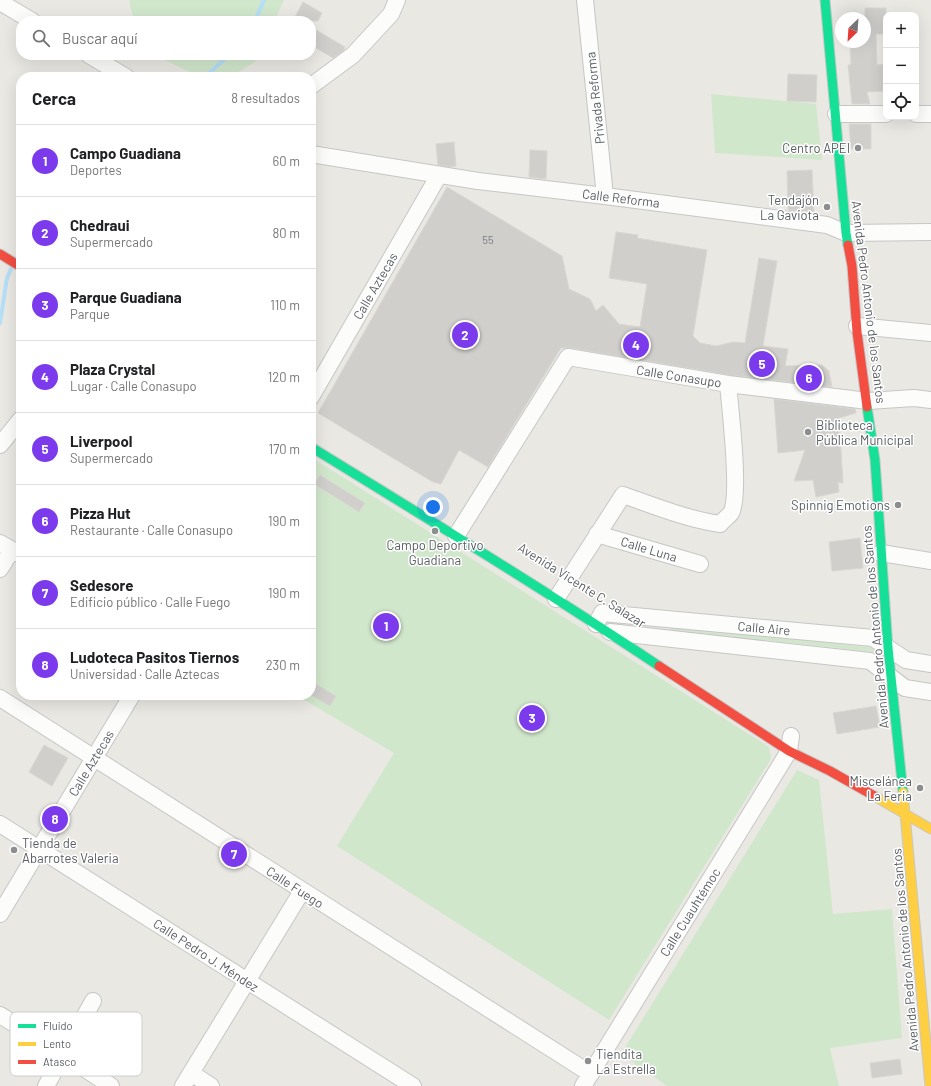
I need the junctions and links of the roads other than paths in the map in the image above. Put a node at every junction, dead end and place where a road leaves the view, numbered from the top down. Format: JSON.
{"nodes":[{"id":1,"x":397,"y":0,"type":"edge"},
{"id":2,"x":585,"y":0,"type":"edge"},
{"id":3,"x":825,"y":0,"type":"edge"},
{"id":4,"x":0,"y":2,"type":"edge"},
{"id":5,"x":24,"y":16,"type":"edge"},
{"id":6,"x":97,"y":60,"type":"edge"},
{"id":7,"x":118,"y":72,"type":"edge"},
{"id":8,"x":316,"y":82,"type":"edge"},
{"id":9,"x":836,"y":114,"type":"junction"},
{"id":10,"x":883,"y":114,"type":"edge"},
{"id":11,"x":919,"y":114,"type":"edge"},
{"id":12,"x":931,"y":114,"type":"edge"},
{"id":13,"x":316,"y":155,"type":"edge"},
{"id":14,"x":439,"y":175,"type":"junction"},
{"id":15,"x":605,"y":196,"type":"junction"},
{"id":16,"x":931,"y":232,"type":"edge"},
{"id":17,"x":846,"y":233,"type":"junction"},
{"id":18,"x":0,"y":254,"type":"edge"},
{"id":19,"x":16,"y":264,"type":"edge"},
{"id":20,"x":857,"y":326,"type":"junction"},
{"id":21,"x":931,"y":332,"type":"edge"},
{"id":22,"x":728,"y":384,"type":"junction"},
{"id":23,"x":316,"y":388,"type":"edge"},
{"id":24,"x":931,"y":400,"type":"edge"},
{"id":25,"x":868,"y":401,"type":"junction"},
{"id":26,"x":16,"y":425,"type":"edge"},
{"id":27,"x":0,"y":446,"type":"edge"},
{"id":28,"x":316,"y":450,"type":"edge"},
{"id":29,"x":461,"y":528,"type":"junction"},
{"id":30,"x":597,"y":534,"type":"junction"},
{"id":31,"x":11,"y":549,"type":"edge"},
{"id":32,"x":881,"y":553,"type":"junction"},
{"id":33,"x":931,"y":561,"type":"edge"},
{"id":34,"x":700,"y":564,"type":"dead end"},
{"id":35,"x":0,"y":569,"type":"edge"},
{"id":36,"x":561,"y":591,"type":"junction"},
{"id":37,"x":600,"y":619,"type":"junction"},
{"id":38,"x":636,"y":635,"type":"junction"},
{"id":39,"x":656,"y":647,"type":"dead end"},
{"id":40,"x":888,"y":648,"type":"junction"},
{"id":41,"x":931,"y":664,"type":"edge"},
{"id":42,"x":892,"y":677,"type":"junction"},
{"id":43,"x":931,"y":692,"type":"edge"},
{"id":44,"x":0,"y":698,"type":"edge"},
{"id":45,"x":129,"y":700,"type":"edge"},
{"id":46,"x":790,"y":740,"type":"junction"},
{"id":47,"x":808,"y":751,"type":"dead end"},
{"id":48,"x":95,"y":757,"type":"junction"},
{"id":49,"x":830,"y":771,"type":"junction"},
{"id":50,"x":906,"y":813,"type":"junction"},
{"id":51,"x":0,"y":824,"type":"edge"},
{"id":52,"x":931,"y":829,"type":"edge"},
{"id":53,"x":40,"y":848,"type":"junction"},
{"id":54,"x":302,"y":891,"type":"junction"},
{"id":55,"x":0,"y":914,"type":"edge"},
{"id":56,"x":247,"y":981,"type":"junction"},
{"id":57,"x":93,"y":1001,"type":"dead end"},
{"id":58,"x":87,"y":1012,"type":"edge"},
{"id":59,"x":0,"y":1015,"type":"edge"},
{"id":60,"x":10,"y":1021,"type":"edge"},
{"id":61,"x":52,"y":1076,"type":"edge"},
{"id":62,"x":96,"y":1076,"type":"edge"},
{"id":63,"x":187,"y":1080,"type":"edge"},
{"id":64,"x":587,"y":1080,"type":"edge"},
{"id":65,"x":46,"y":1086,"type":"edge"},
{"id":66,"x":111,"y":1086,"type":"edge"},
{"id":67,"x":211,"y":1086,"type":"edge"},
{"id":68,"x":413,"y":1086,"type":"edge"},
{"id":69,"x":930,"y":1086,"type":"edge"}],
"edges":[{"from":1,"to":8,"type":"street"},
{"from":2,"to":15,"type":"street","name":"Privada Reforma"},
{"from":3,"to":9,"type":"street","name":"Avenida Pedro Antonio de los Santos"},
{"from":4,"to":5,"type":"street"},
{"from":6,"to":7,"type":"street"},
{"from":9,"to":10,"type":"street"},
{"from":9,"to":17,"type":"street","name":"Avenida Pedro Antonio de los Santos"},
{"from":11,"to":12,"type":"street"},
{"from":13,"to":14,"type":"street","name":"Calle Reforma"},
{"from":14,"to":15,"type":"street","name":"Calle Reforma"},
{"from":14,"to":23,"type":"street","name":"Calle Aztecas"},
{"from":15,"to":17,"type":"street","name":"Calle Reforma"},
{"from":16,"to":17,"type":"street","name":"Calle Reforma"},
{"from":17,"to":20,"type":"street","name":"Avenida Pedro Antonio de los Santos"},
{"from":18,"to":19,"type":"street"},
{"from":20,"to":21,"type":"street"},
{"from":20,"to":25,"type":"street","name":"Avenida Pedro Antonio de los Santos"},
{"from":22,"to":25,"type":"street","name":"Calle Conasupo"},
{"from":22,"to":29,"type":"street","name":"Calle Conasupo"},
{"from":22,"to":30,"type":"street"},
{"from":24,"to":25,"type":"street","name":"Calle Conasupo"},
{"from":25,"to":32,"type":"street","name":"Avenida Pedro Antonio de los Santos"},
{"from":26,"to":27,"type":"street"},
{"from":28,"to":29,"type":"street","name":"Avenida Vicente C. Salazar"},
{"from":29,"to":36,"type":"street","name":"Avenida Vicente C. Salazar"},
{"from":30,"to":34,"type":"street","name":"Calle Luna"},
{"from":30,"to":36,"type":"street"},
{"from":31,"to":35,"type":"street"},
{"from":32,"to":33,"type":"street"},
{"from":32,"to":40,"type":"street","name":"Avenida Pedro Antonio de los Santos"},
{"from":36,"to":37,"type":"street","name":"Avenida Vicente C. Salazar"},
{"from":37,"to":38,"type":"street","name":"Calle Aire"},
{"from":37,"to":40,"type":"street","name":"Calle Aire"},
{"from":37,"to":46,"type":"street","name":"Avenida Vicente C. Salazar"},
{"from":38,"to":39,"type":"street","name":"Avenida Vicente C. Salazar"},
{"from":38,"to":42,"type":"street","name":"Calle Aire"},
{"from":40,"to":41,"type":"street","name":"Calle Aire"},
{"from":40,"to":42,"type":"street","name":"Avenida Pedro Antonio de los Santos"},
{"from":42,"to":43,"type":"street","name":"Calle Aire"},
{"from":42,"to":50,"type":"street","name":"Avenida Pedro Antonio de los Santos"},
{"from":44,"to":48,"type":"street","name":"Calle Fuego"},
{"from":45,"to":48,"type":"street","name":"Calle Aztecas"},
{"from":46,"to":49,"type":"street","name":"Avenida Vicente C. Salazar"},
{"from":46,"to":64,"type":"street","name":"Calle Cuauhtémoc"},
{"from":47,"to":49,"type":"street","name":"Avenida Vicente C. Salazar"},
{"from":48,"to":53,"type":"street","name":"Calle Aztecas"},
{"from":48,"to":54,"type":"street","name":"Calle Fuego"},
{"from":49,"to":50,"type":"street","name":"Avenida Vicente C. Salazar"},
{"from":50,"to":52,"type":"street","name":"Avenida Vicente C. Salazar"},
{"from":50,"to":69,"type":"street","name":"Avenida Pedro Antonio de los Santos"},
{"from":51,"to":53,"type":"street","name":"Calle Pedro J. Méndez"},
{"from":53,"to":55,"type":"street","name":"Calle Aztecas"},
{"from":53,"to":56,"type":"street","name":"Calle Pedro J. Méndez"},
{"from":54,"to":56,"type":"street"},
{"from":54,"to":64,"type":"street","name":"Calle Fuego"},
{"from":56,"to":63,"type":"street"},
{"from":56,"to":68,"type":"street","name":"Calle Pedro J. Méndez"},
{"from":57,"to":58,"type":"street"},
{"from":59,"to":60,"type":"street"},
{"from":61,"to":65,"type":"street"},
{"from":62,"to":66,"type":"street"},
{"from":63,"to":67,"type":"street"}]}
